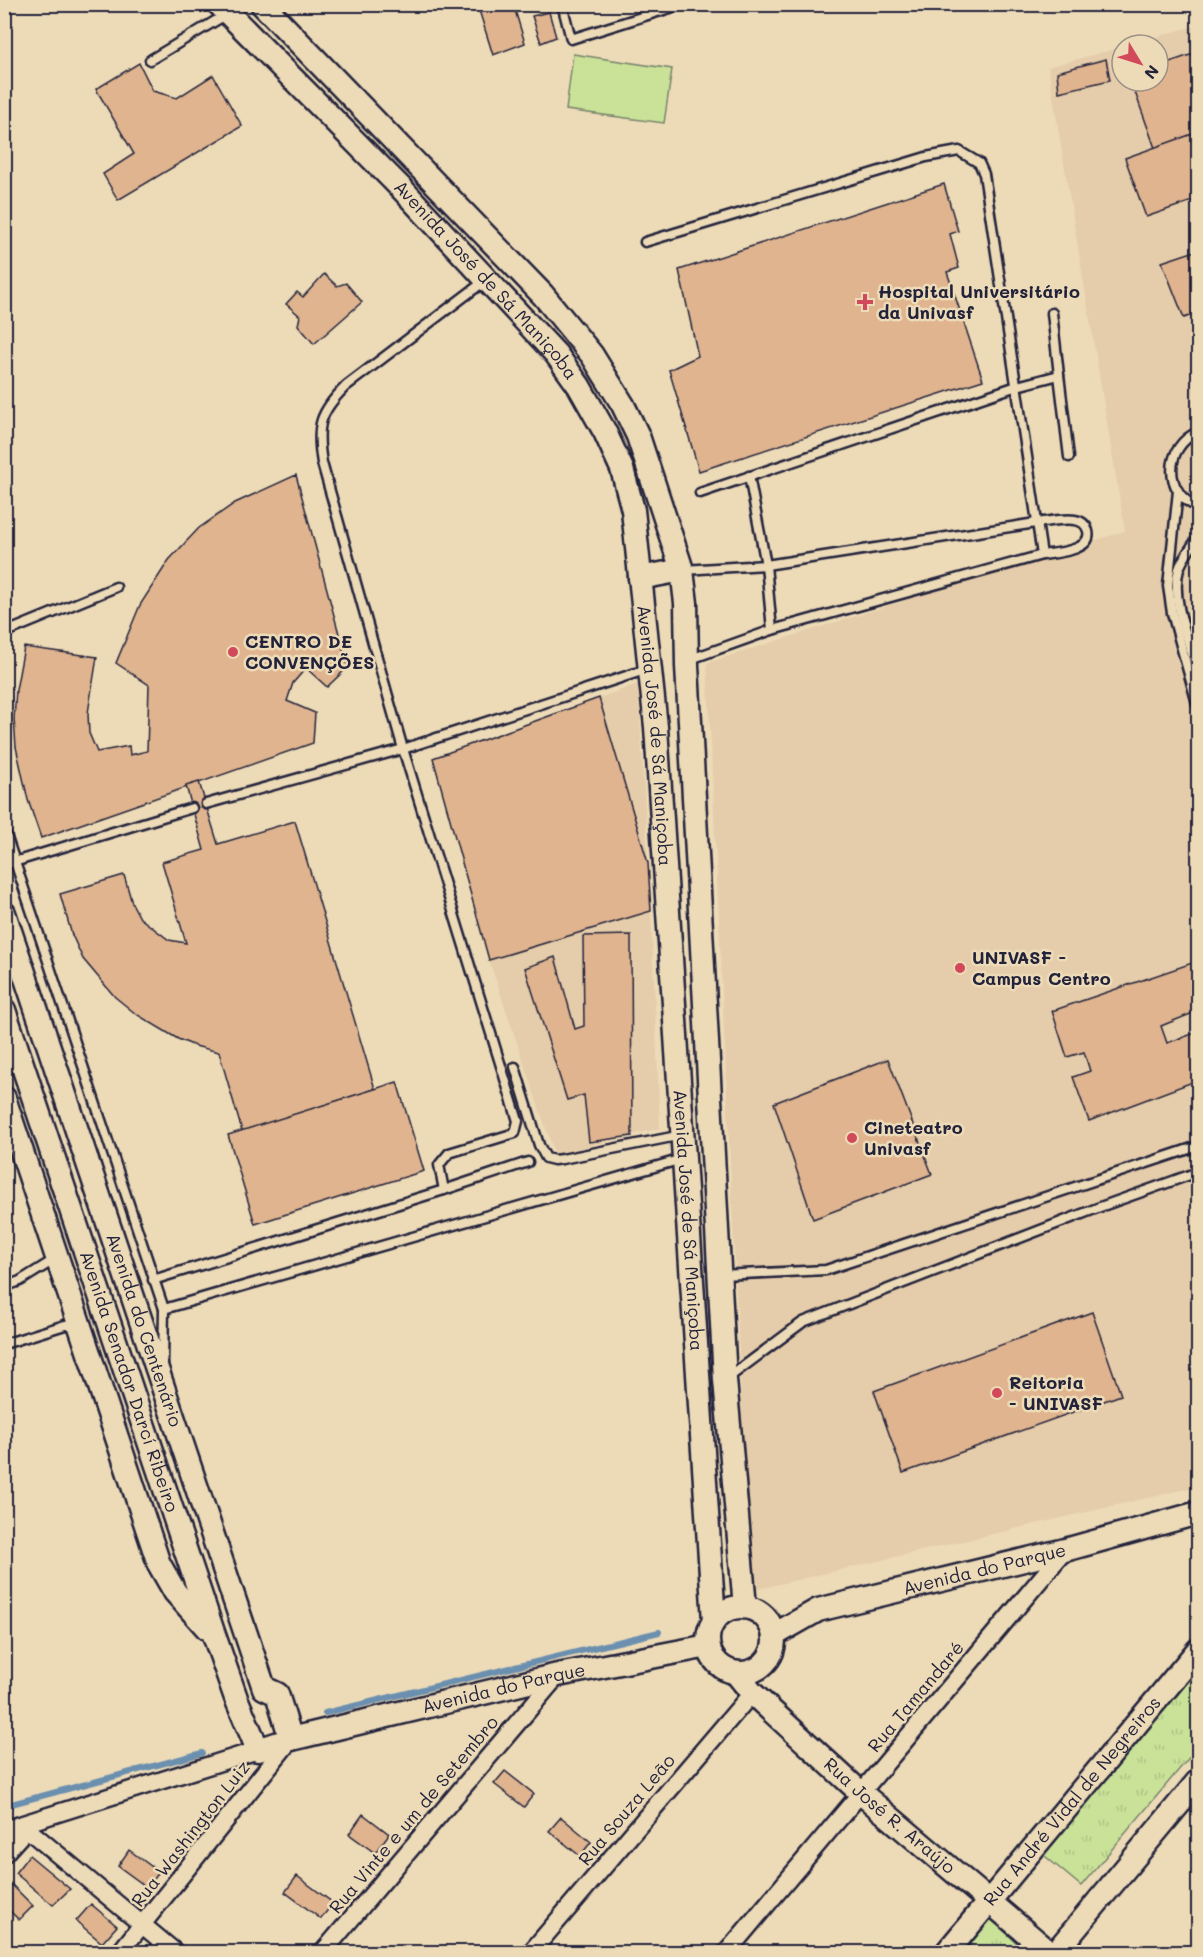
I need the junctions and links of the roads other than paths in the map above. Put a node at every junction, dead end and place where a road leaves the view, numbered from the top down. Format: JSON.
{"nodes":[{"id":1,"x":262,"y":4,"type":"edge"},
{"id":2,"x":562,"y":4,"type":"edge"},
{"id":3,"x":683,"y":4,"type":"edge"},
{"id":4,"x":223,"y":9,"type":"edge"},
{"id":5,"x":150,"y":60,"type":"dead end"},
{"id":6,"x":645,"y":242,"type":"dead end"},
{"id":7,"x":488,"y":279,"type":"junction"},
{"id":8,"x":1052,"y":313,"type":"dead end"},
{"id":9,"x":1059,"y":375,"type":"junction"},
{"id":10,"x":1017,"y":386,"type":"junction"},
{"id":11,"x":1198,"y":432,"type":"edge"},
{"id":12,"x":1069,"y":457,"type":"dead end"},
{"id":13,"x":749,"y":476,"type":"junction"},
{"id":14,"x":1178,"y":491,"type":"junction"},
{"id":15,"x":700,"y":493,"type":"dead end"},
{"id":16,"x":1198,"y":507,"type":"edge"},
{"id":17,"x":1036,"y":523,"type":"junction"},
{"id":18,"x":1198,"y":537,"type":"edge"},
{"id":19,"x":1042,"y":555,"type":"junction"},
{"id":20,"x":766,"y":565,"type":"junction"},
{"id":21,"x":682,"y":570,"type":"junction"},
{"id":22,"x":640,"y":578,"type":"junction"},
{"id":23,"x":116,"y":587,"type":"dead end"},
{"id":24,"x":772,"y":630,"type":"junction"},
{"id":25,"x":4,"y":633,"type":"edge"},
{"id":26,"x":688,"y":660,"type":"junction"},
{"id":27,"x":649,"y":669,"type":"junction"},
{"id":28,"x":1198,"y":673,"type":"edge"},
{"id":29,"x":1198,"y":707,"type":"edge"},
{"id":30,"x":403,"y":749,"type":"junction"},
{"id":31,"x":206,"y":804,"type":"dead end"},
{"id":32,"x":192,"y":808,"type":"dead end"},
{"id":33,"x":4,"y":829,"type":"edge"},
{"id":34,"x":15,"y":862,"type":"junction"},
{"id":35,"x":4,"y":865,"type":"edge"},
{"id":36,"x":4,"y":913,"type":"edge"},
{"id":37,"x":6,"y":1022,"type":"edge"},
{"id":38,"x":515,"y":1067,"type":"dead end"},
{"id":39,"x":4,"y":1098,"type":"edge"},
{"id":40,"x":683,"y":1135,"type":"junction"},
{"id":41,"x":1198,"y":1146,"type":"edge"},
{"id":42,"x":684,"y":1158,"type":"junction"},
{"id":43,"x":528,"y":1162,"type":"dead end"},
{"id":44,"x":1198,"y":1172,"type":"edge"},
{"id":45,"x":444,"y":1190,"type":"junction"},
{"id":46,"x":57,"y":1258,"type":"junction"},
{"id":47,"x":719,"y":1276,"type":"junction"},
{"id":48,"x":153,"y":1280,"type":"junction"},
{"id":49,"x":4,"y":1287,"type":"edge"},
{"id":50,"x":164,"y":1309,"type":"junction"},
{"id":51,"x":81,"y":1328,"type":"junction"},
{"id":52,"x":4,"y":1344,"type":"edge"},
{"id":53,"x":162,"y":1378,"type":"junction"},
{"id":54,"x":725,"y":1380,"type":"junction"},
{"id":55,"x":1198,"y":1513,"type":"edge"},
{"id":56,"x":1065,"y":1550,"type":"junction"},
{"id":57,"x":745,"y":1607,"type":"junction"},
{"id":58,"x":714,"y":1621,"type":"junction"},
{"id":59,"x":214,"y":1635,"type":"junction"},
{"id":60,"x":774,"y":1635,"type":"junction"},
{"id":61,"x":708,"y":1647,"type":"junction"},
{"id":62,"x":1198,"y":1650,"type":"edge"},
{"id":63,"x":736,"y":1673,"type":"junction"},
{"id":64,"x":558,"y":1675,"type":"junction"},
{"id":65,"x":271,"y":1691,"type":"junction"},
{"id":66,"x":752,"y":1693,"type":"junction"},
{"id":67,"x":236,"y":1698,"type":"junction"},
{"id":68,"x":337,"y":1727,"type":"junction"},
{"id":69,"x":291,"y":1739,"type":"junction"},
{"id":70,"x":258,"y":1750,"type":"junction"},
{"id":71,"x":1198,"y":1781,"type":"edge"},
{"id":72,"x":861,"y":1793,"type":"junction"},
{"id":73,"x":29,"y":1826,"type":"junction"},
{"id":74,"x":4,"y":1830,"type":"edge"},
{"id":75,"x":4,"y":1854,"type":"edge"},
{"id":76,"x":989,"y":1903,"type":"junction"},
{"id":77,"x":143,"y":1926,"type":"junction"},
{"id":78,"x":120,"y":1953,"type":"edge"},
{"id":79,"x":175,"y":1953,"type":"edge"},
{"id":80,"x":323,"y":1953,"type":"edge"},
{"id":81,"x":531,"y":1953,"type":"edge"},
{"id":82,"x":728,"y":1953,"type":"edge"},
{"id":83,"x":947,"y":1953,"type":"edge"},
{"id":84,"x":1049,"y":1953,"type":"edge"},
{"id":85,"x":1056,"y":1953,"type":"edge"}],
"edges":[{"from":1,"to":21,"type":"main road","name":"Avenida José de Sá Maniçoba"},
{"from":2,"to":3,"type":"lane"},
{"from":4,"to":5,"type":"lane"},
{"from":4,"to":7,"type":"main road","name":"Avenida José de Sá Maniçoba"},
{"from":6,"to":10,"type":"lane"},
{"from":7,"to":22,"type":"main road","name":"Avenida José de Sá Maniçoba"},
{"from":7,"to":30,"type":"lane"},
{"from":8,"to":9,"type":"lane"},
{"from":9,"to":10,"type":"lane"},
{"from":9,"to":12,"type":"lane"},
{"from":10,"to":13,"type":"lane"},
{"from":10,"to":17,"type":"lane"},
{"from":11,"to":14,"type":"lane"},
{"from":13,"to":15,"type":"lane"},
{"from":13,"to":20,"type":"lane"},
{"from":14,"to":16,"type":"lane"},
{"from":14,"to":29,"type":"lane"},
{"from":17,"to":19,"type":"lane"},
{"from":17,"to":19,"type":"lane"},
{"from":17,"to":20,"type":"lane"},
{"from":18,"to":28,"type":"lane"},
{"from":19,"to":24,"type":"lane"},
{"from":20,"to":21,"type":"lane"},
{"from":20,"to":24,"type":"lane"},
{"from":21,"to":22,"type":"main road"},
{"from":21,"to":26,"type":"main road","name":"Avenida José de Sá Maniçoba"},
{"from":22,"to":27,"type":"main road","name":"Avenida José de Sá Maniçoba"},
{"from":23,"to":25,"type":"lane"},
{"from":24,"to":26,"type":"lane"},
{"from":26,"to":27,"type":"main road"},
{"from":26,"to":47,"type":"main road","name":"Avenida José de Sá Maniçoba"},
{"from":27,"to":30,"type":"lane"},
{"from":27,"to":40,"type":"main road","name":"Avenida José de Sá Maniçoba"},
{"from":30,"to":31,"type":"lane"},
{"from":30,"to":45,"type":"lane"},
{"from":32,"to":34,"type":"lane"},
{"from":33,"to":34,"type":"lane"},
{"from":34,"to":35,"type":"lane"},
{"from":34,"to":48,"type":"lane"},
{"from":36,"to":53,"type":"main road","name":"Avenida do Centenário"},
{"from":37,"to":59,"type":"main road","name":"Avenida Senador Darcí Ribeiro"},
{"from":38,"to":40,"type":"lane"},
{"from":39,"to":46,"type":"main road"},
{"from":40,"to":42,"type":"main road","name":"Avenida José de Sá Maniçoba"},
{"from":41,"to":47,"type":"lane"},
{"from":42,"to":50,"type":"lane"},
{"from":42,"to":58,"type":"main road","name":"Avenida José de Sá Maniçoba"},
{"from":43,"to":45,"type":"lane"},
{"from":44,"to":54,"type":"lane"},
{"from":45,"to":48,"type":"lane"},
{"from":46,"to":49,"type":"lane"},
{"from":46,"to":51,"type":"main road"},
{"from":47,"to":54,"type":"main road","name":"Avenida José de Sá Maniçoba"},
{"from":48,"to":50,"type":"lane"},
{"from":50,"to":53,"type":"lane"},
{"from":51,"to":52,"type":"lane"},
{"from":51,"to":59,"type":"main road"},
{"from":53,"to":65,"type":"main road","name":"Avenida do Centenário"},
{"from":54,"to":57,"type":"main road","name":"Avenida José de Sá Maniçoba"},
{"from":55,"to":56,"type":"main road","name":"Avenida do Parque"},
{"from":56,"to":60,"type":"main road","name":"Avenida do Parque"},
{"from":56,"to":72,"type":"street","name":"Rua Tamandaré"},
{"from":57,"to":58,"type":"main road"},
{"from":57,"to":60,"type":"main road"},
{"from":58,"to":61,"type":"main road"},
{"from":59,"to":67,"type":"main road","name":"Avenida Senador Darcí Ribeiro"},
{"from":60,"to":63,"type":"main road"},
{"from":61,"to":63,"type":"main road"},
{"from":61,"to":64,"type":"main road","name":"Avenida do Parque"},
{"from":62,"to":76,"type":"main road","name":"Rua André Vidal de Negreiros"},
{"from":63,"to":66,"type":"main road","name":"Rua José R. Araújo"},
{"from":64,"to":68,"type":"main road","name":"Avenida do Parque"},
{"from":64,"to":80,"type":"street","name":"Rua Vinte e um de Setembro"},
{"from":65,"to":67,"type":"main road"},
{"from":65,"to":68,"type":"main road"},
{"from":65,"to":69,"type":"main road","name":"Avenida do Centenário"},
{"from":66,"to":72,"type":"main road","name":"Rua José R. Araújo"},
{"from":66,"to":81,"type":"street","name":"Rua Souza Leão"},
{"from":67,"to":70,"type":"main road","name":"Avenida Senador Darcí Ribeiro"},
{"from":68,"to":69,"type":"main road","name":"Avenida do Parque"},
{"from":69,"to":70,"type":"main road","name":"Avenida do Parque"},
{"from":69,"to":77,"type":"street","name":"Rua Washington Luiz"},
{"from":70,"to":73,"type":"street"},
{"from":71,"to":85,"type":"main road"},
{"from":72,"to":76,"type":"main road","name":"Rua José R. Araújo"},
{"from":72,"to":82,"type":"street","name":"Rua Tamandaré"},
{"from":73,"to":74,"type":"street"},
{"from":73,"to":75,"type":"street"},
{"from":73,"to":77,"type":"street"},
{"from":76,"to":83,"type":"main road","name":"Rua André Vidal de Negreiros"},
{"from":76,"to":84,"type":"main road","name":"Rua José R. Araújo"},
{"from":77,"to":78,"type":"street","name":"Rua Washington Luiz"},
{"from":77,"to":79,"type":"street"}]}
